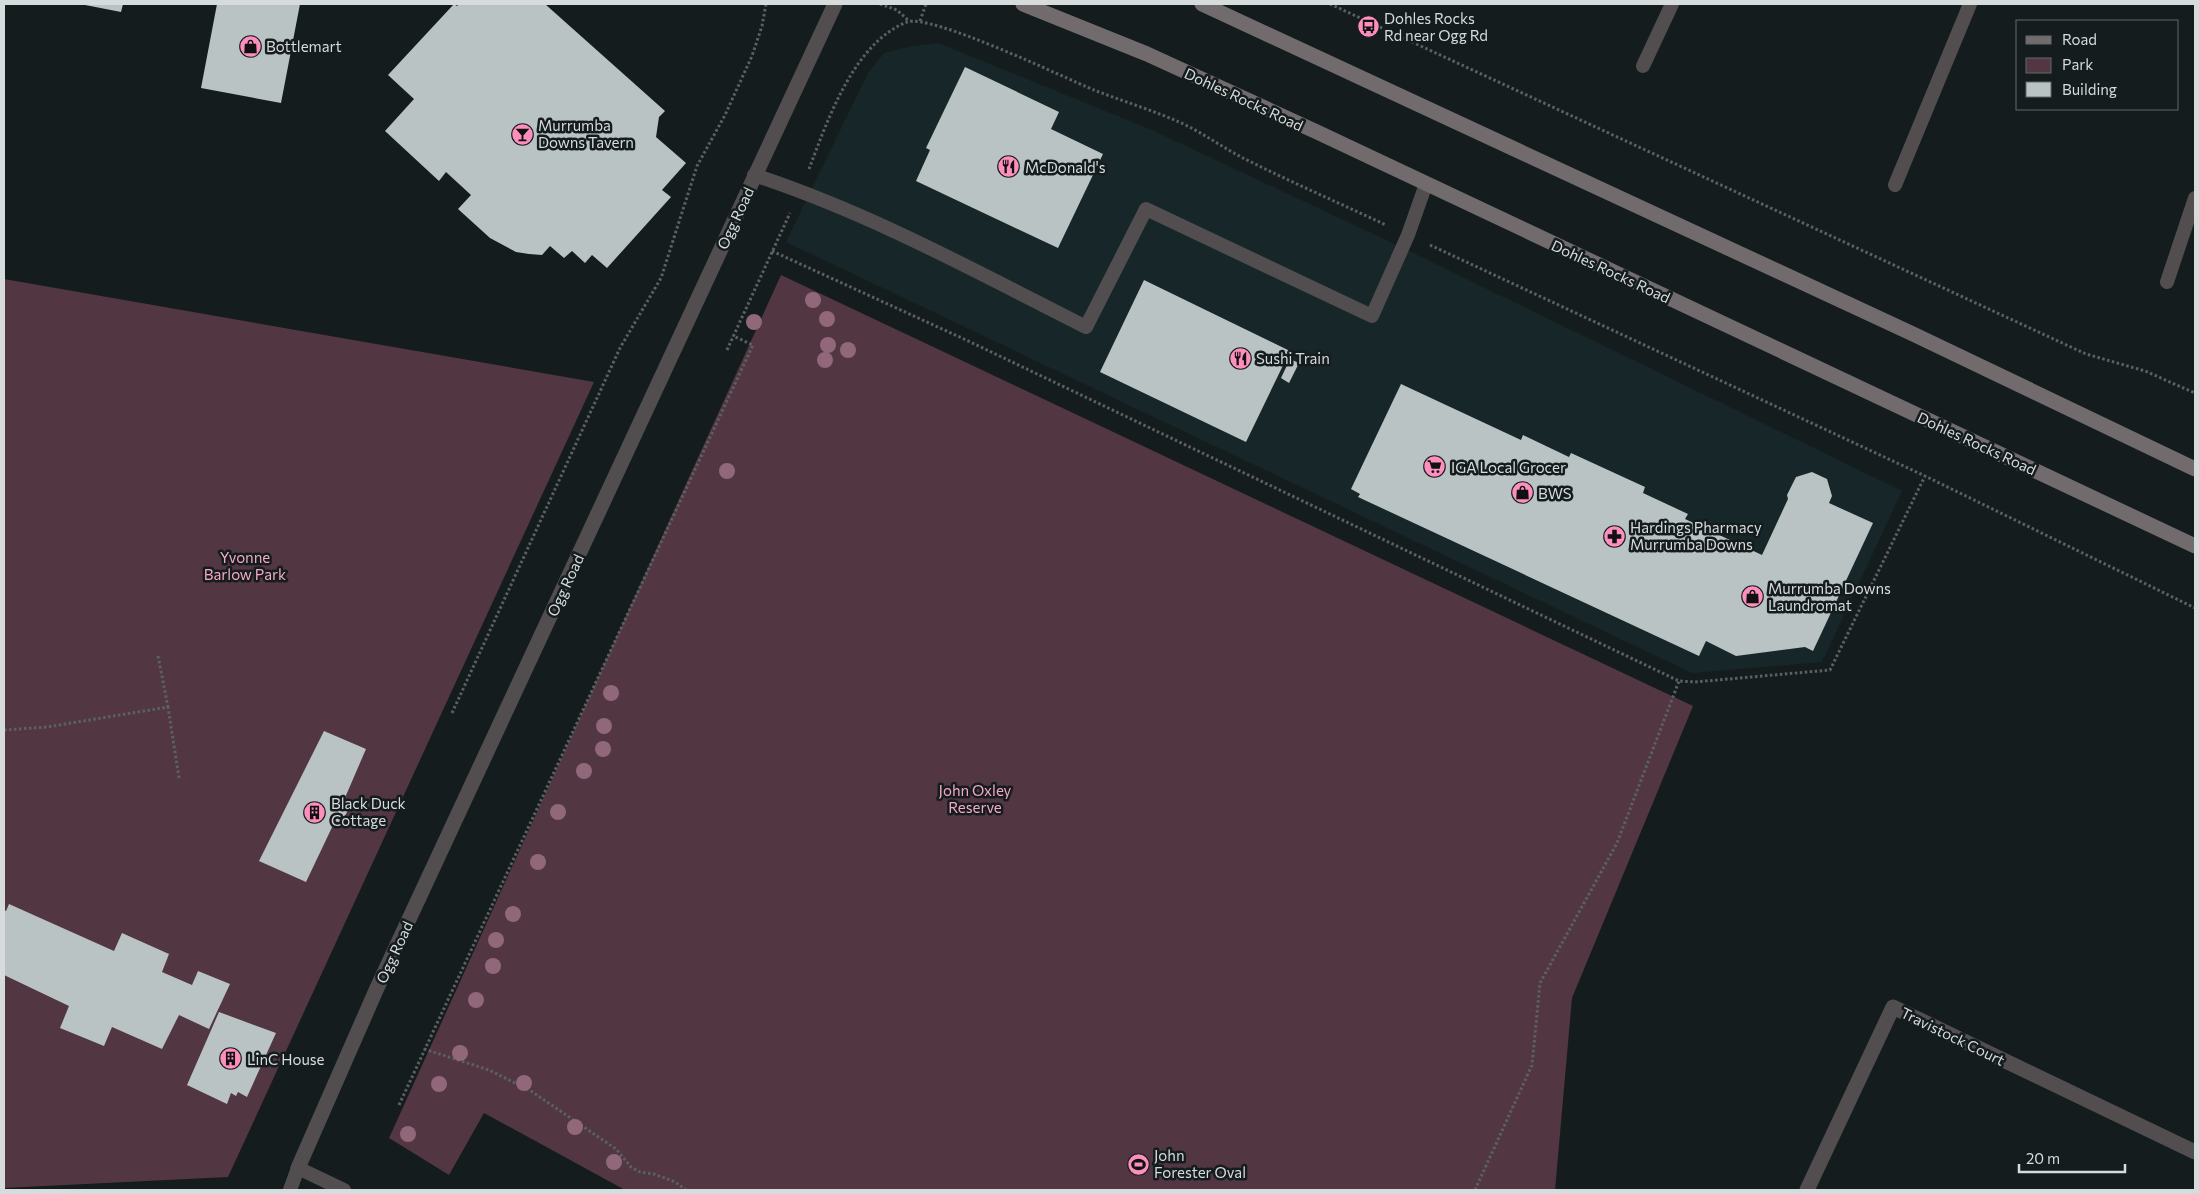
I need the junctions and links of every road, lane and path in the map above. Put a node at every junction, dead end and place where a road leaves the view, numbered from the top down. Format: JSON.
{"nodes":[{"id":1,"x":766,"y":4,"type":"edge"},
{"id":2,"x":835,"y":4,"type":"edge"},
{"id":3,"x":880,"y":4,"type":"edge"},
{"id":4,"x":926,"y":4,"type":"edge"},
{"id":5,"x":1023,"y":4,"type":"edge"},
{"id":6,"x":1202,"y":4,"type":"edge"},
{"id":7,"x":1330,"y":4,"type":"edge"},
{"id":8,"x":1672,"y":4,"type":"edge"},
{"id":9,"x":1970,"y":4,"type":"edge"},
{"id":10,"x":920,"y":20,"type":"junction"},
{"id":11,"x":909,"y":21,"type":"junction"},
{"id":12,"x":1643,"y":66,"type":"dead end"},
{"id":13,"x":754,"y":175,"type":"junction"},
{"id":14,"x":1426,"y":184,"type":"junction"},
{"id":15,"x":1895,"y":185,"type":"dead end"},
{"id":16,"x":801,"y":190,"type":"junction"},
{"id":17,"x":2195,"y":198,"type":"edge"},
{"id":18,"x":1408,"y":235,"type":"junction"},
{"id":19,"x":772,"y":251,"type":"junction"},
{"id":20,"x":2166,"y":282,"type":"dead end"},
{"id":21,"x":733,"y":336,"type":"junction"},
{"id":22,"x":727,"y":350,"type":"dead end"},
{"id":23,"x":2195,"y":393,"type":"edge"},
{"id":24,"x":2195,"y":469,"type":"edge"},
{"id":25,"x":1925,"y":476,"type":"junction"},
{"id":26,"x":2195,"y":546,"type":"edge"},
{"id":27,"x":2195,"y":608,"type":"edge"},
{"id":28,"x":158,"y":656,"type":"dead end"},
{"id":29,"x":1679,"y":681,"type":"junction"},
{"id":30,"x":168,"y":707,"type":"junction"},
{"id":31,"x":452,"y":713,"type":"dead end"},
{"id":32,"x":4,"y":730,"type":"edge"},
{"id":33,"x":179,"y":778,"type":"dead end"},
{"id":34,"x":424,"y":1049,"type":"junction"},
{"id":35,"x":398,"y":1105,"type":"dead end"},
{"id":36,"x":2195,"y":1152,"type":"edge"},
{"id":37,"x":298,"y":1168,"type":"junction"},
{"id":38,"x":290,"y":1190,"type":"edge"},
{"id":39,"x":344,"y":1190,"type":"edge"},
{"id":40,"x":686,"y":1190,"type":"edge"},
{"id":41,"x":1475,"y":1190,"type":"edge"},
{"id":42,"x":1808,"y":1190,"type":"edge"}],
"edges":[{"from":1,"to":31,"type":"path"},
{"from":2,"to":13,"type":"street","name":"Ogg Road"},
{"from":3,"to":11,"type":"path"},
{"from":4,"to":10,"type":"path"},
{"from":5,"to":14,"type":"main road","name":"Dohles Rocks Road"},
{"from":6,"to":24,"type":"main road"},
{"from":7,"to":23,"type":"path"},
{"from":8,"to":12,"type":"lane"},
{"from":9,"to":15,"type":"lane"},
{"from":10,"to":11,"type":"path"},
{"from":10,"to":18,"type":"path"},
{"from":11,"to":16,"type":"path"},
{"from":13,"to":16,"type":"lane"},
{"from":13,"to":37,"type":"street","name":"Ogg Road"},
{"from":14,"to":18,"type":"lane"},
{"from":14,"to":26,"type":"main road","name":"Dohles Rocks Road"},
{"from":16,"to":18,"type":"lane"},
{"from":16,"to":19,"type":"path"},
{"from":17,"to":20,"type":"lane"},
{"from":18,"to":25,"type":"path"},
{"from":19,"to":21,"type":"path"},
{"from":19,"to":29,"type":"path"},
{"from":21,"to":22,"type":"path"},
{"from":21,"to":34,"type":"path"},
{"from":25,"to":27,"type":"path"},
{"from":25,"to":29,"type":"path"},
{"from":28,"to":30,"type":"path"},
{"from":29,"to":41,"type":"path"},
{"from":30,"to":32,"type":"path"},
{"from":30,"to":33,"type":"path"},
{"from":34,"to":35,"type":"path"},
{"from":34,"to":40,"type":"path"},
{"from":36,"to":42,"type":"street","name":"Travistock Court"},
{"from":37,"to":38,"type":"lane"},
{"from":37,"to":39,"type":"lane"}]}
